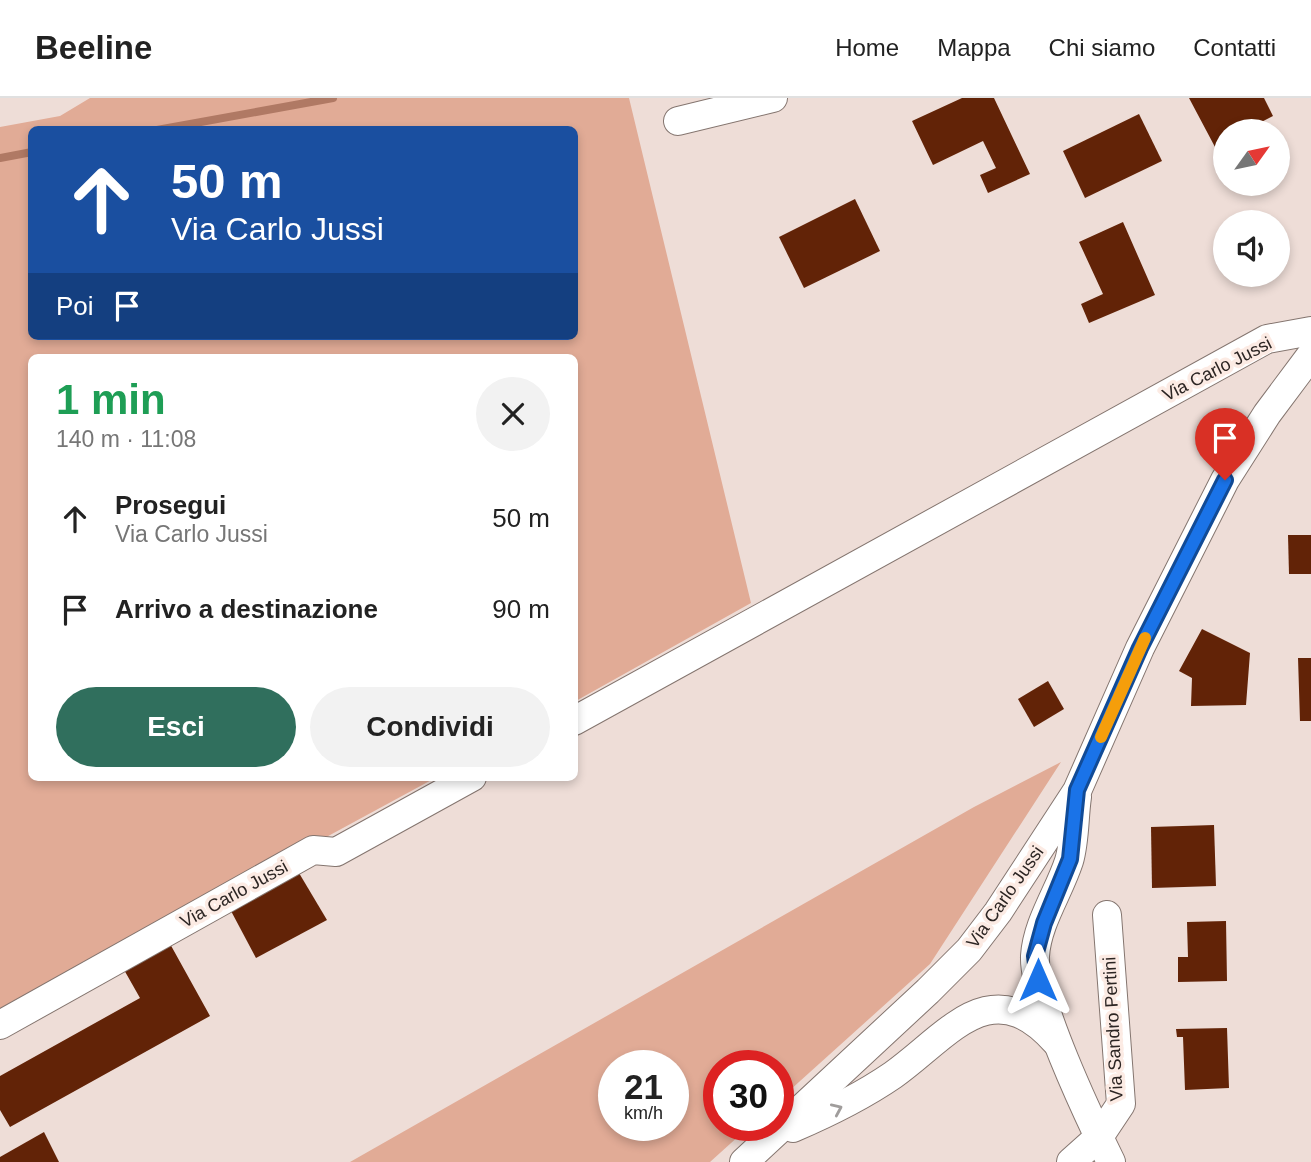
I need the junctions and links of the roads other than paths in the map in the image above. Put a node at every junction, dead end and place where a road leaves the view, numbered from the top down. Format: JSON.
{"nodes":[{"id":1,"x":773,"y":98,"type":"edge"},
{"id":2,"x":678,"y":121,"type":"dead end"},
{"id":3,"x":1311,"y":331,"type":"edge"},
{"id":4,"x":1311,"y":355,"type":"edge"},
{"id":5,"x":578,"y":719,"type":"edge"},
{"id":6,"x":465,"y":781,"type":"edge"},
{"id":7,"x":1077,"y":790,"type":"junction"},
{"id":8,"x":1107,"y":915,"type":"dead end"},
{"id":9,"x":0,"y":1025,"type":"edge"},
{"id":10,"x":1061,"y":1048,"type":"junction"},
{"id":11,"x":794,"y":1117,"type":"edge"},
{"id":12,"x":794,"y":1127,"type":"edge"},
{"id":13,"x":768,"y":1141,"type":"edge"},
{"id":14,"x":1105,"y":1150,"type":"edge"},
{"id":15,"x":744,"y":1162,"type":"edge"},
{"id":16,"x":1071,"y":1162,"type":"edge"}],
"edges":[{"from":1,"to":2,"type":"street"},
{"from":3,"to":5,"type":"street","name":"Via Carlo Jussi"},
{"from":4,"to":7,"type":"street","name":"Via Carlo Jussi"},
{"from":6,"to":9,"type":"street","name":"Via Carlo Jussi"},
{"from":7,"to":10,"type":"street","name":"Via Sandro Pertini"},
{"from":7,"to":11,"type":"street","name":"Via Carlo Jussi"},
{"from":8,"to":14,"type":"street","name":"Via Sandro Pertini"},
{"from":12,"to":10,"type":"street","name":"Via Sandro Pertini","one_way":true},
{"from":10,"to":14,"type":"street","name":"Via Sandro Pertini"},
{"from":13,"to":15,"type":"street","name":"Via Carlo Jussi"},
{"from":14,"to":16,"type":"street","name":"Via Sandro Pertini"}]}
